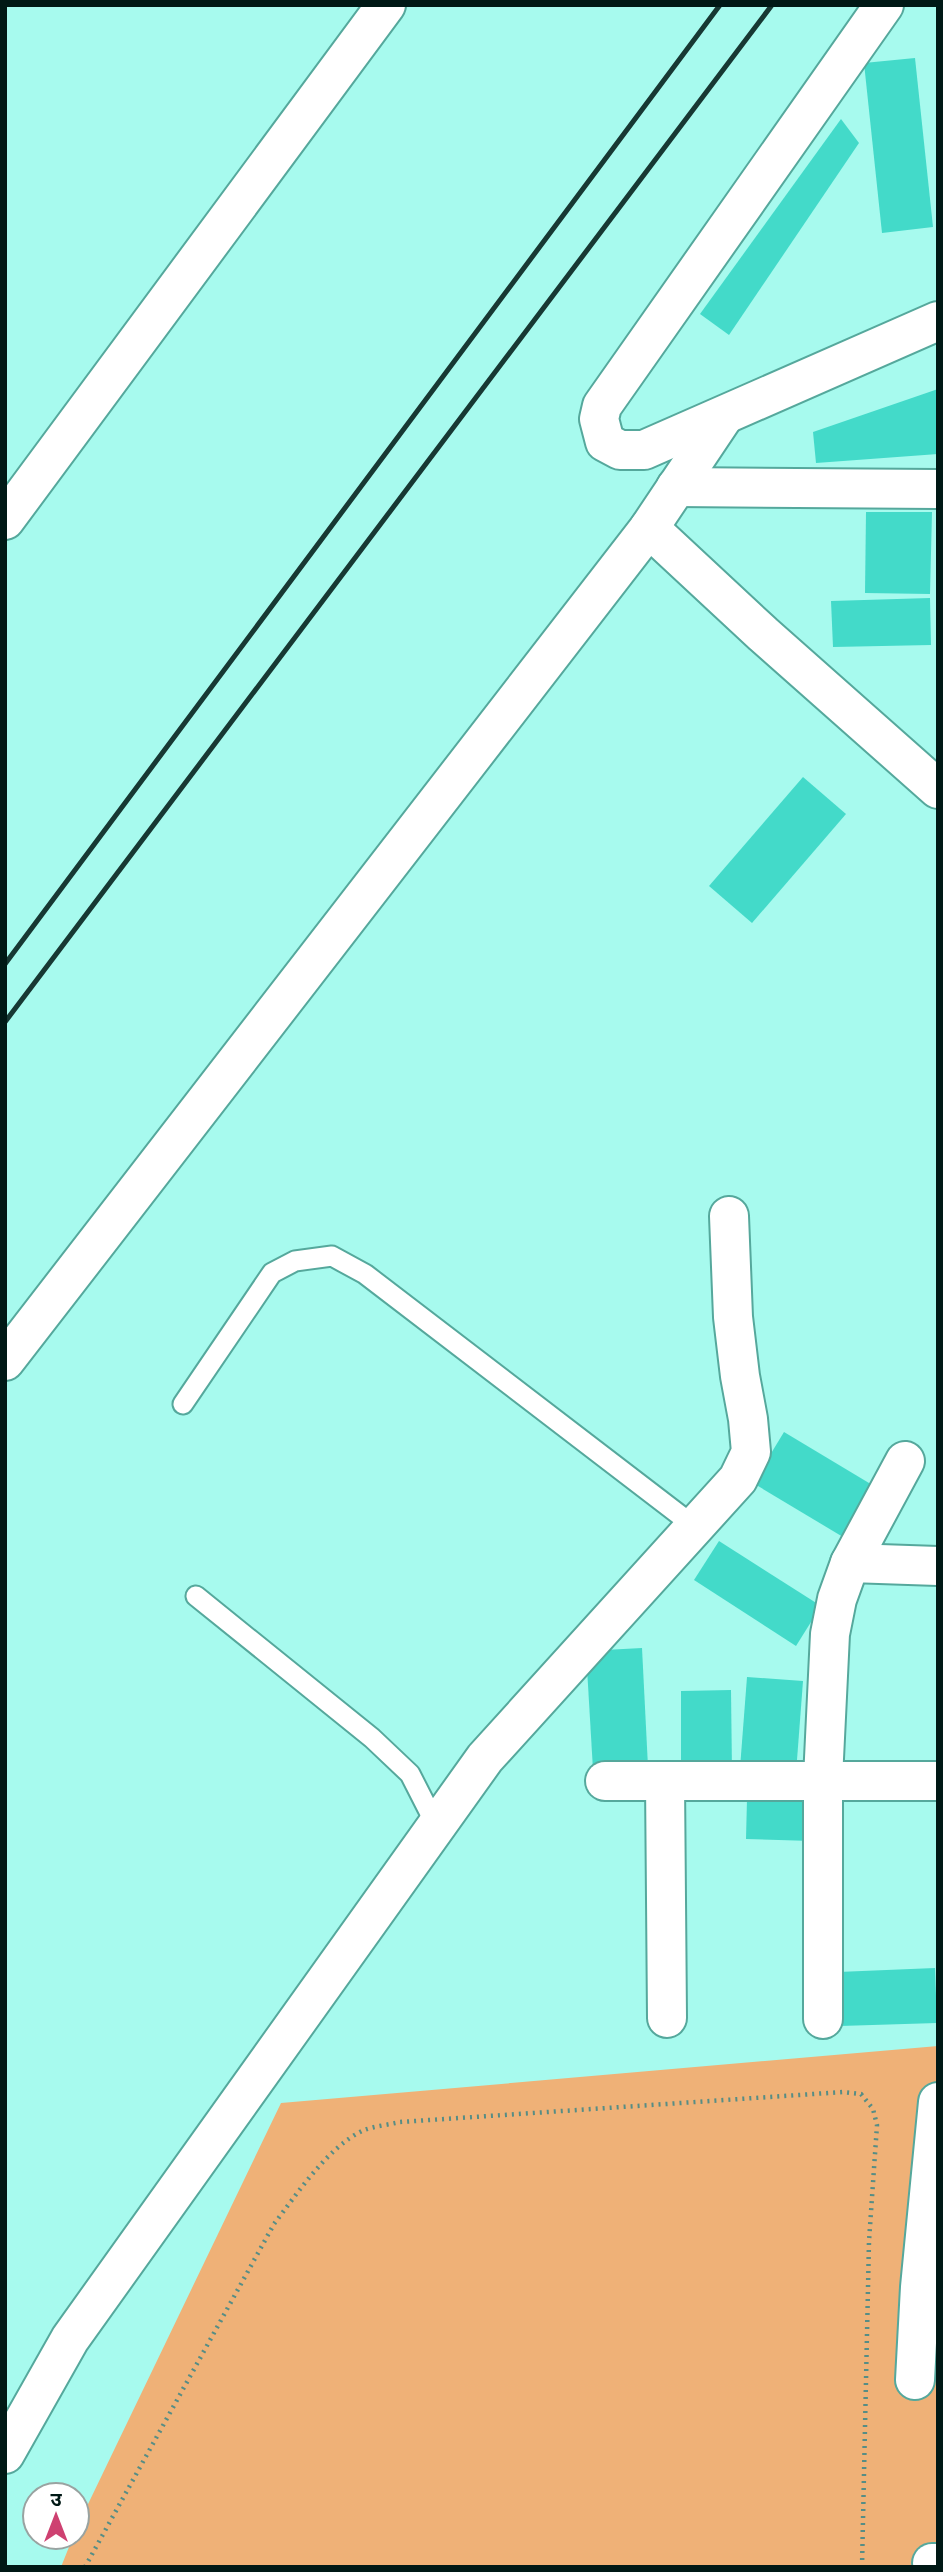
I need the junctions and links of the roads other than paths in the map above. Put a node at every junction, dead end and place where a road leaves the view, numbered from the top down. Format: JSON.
{"nodes":[{"id":1,"x":386,"y":5,"type":"edge"},
{"id":2,"x":884,"y":5,"type":"edge"},
{"id":3,"x":938,"y":321,"type":"edge"},
{"id":4,"x":724,"y":416,"type":"junction"},
{"id":5,"x":676,"y":487,"type":"junction"},
{"id":6,"x":938,"y":489,"type":"edge"},
{"id":7,"x":5,"y":520,"type":"edge"},
{"id":8,"x":649,"y":528,"type":"junction"},
{"id":9,"x":938,"y":789,"type":"edge"},
{"id":10,"x":729,"y":1216,"type":"dead end"},
{"id":11,"x":5,"y":1361,"type":"edge"},
{"id":12,"x":183,"y":1404,"type":"dead end"},
{"id":13,"x":905,"y":1461,"type":"dead end"},
{"id":14,"x":694,"y":1525,"type":"junction"},
{"id":15,"x":850,"y":1563,"type":"junction"},
{"id":16,"x":938,"y":1566,"type":"edge"},
{"id":17,"x":195,"y":1596,"type":"dead end"},
{"id":18,"x":822,"y":1779,"type":"junction"},
{"id":19,"x":605,"y":1781,"type":"dead end"},
{"id":20,"x":665,"y":1781,"type":"junction"},
{"id":21,"x":938,"y":1781,"type":"edge"},
{"id":22,"x":437,"y":1827,"type":"junction"},
{"id":23,"x":667,"y":2018,"type":"dead end"},
{"id":24,"x":823,"y":2019,"type":"dead end"},
{"id":25,"x":938,"y":2102,"type":"edge"},
{"id":26,"x":915,"y":2380,"type":"dead end"},
{"id":27,"x":5,"y":2454,"type":"edge"}],
"edges":[{"from":1,"to":7,"type":"street"},
{"from":2,"to":4,"type":"street"},
{"from":3,"to":4,"type":"street"},
{"from":4,"to":5,"type":"street"},
{"from":5,"to":6,"type":"street"},
{"from":5,"to":8,"type":"street"},
{"from":8,"to":9,"type":"street"},
{"from":8,"to":11,"type":"street"},
{"from":10,"to":14,"type":"street"},
{"from":12,"to":14,"type":"lane"},
{"from":13,"to":15,"type":"street"},
{"from":14,"to":22,"type":"street"},
{"from":15,"to":16,"type":"street"},
{"from":15,"to":18,"type":"street"},
{"from":17,"to":22,"type":"lane"},
{"from":18,"to":20,"type":"street"},
{"from":18,"to":21,"type":"street"},
{"from":18,"to":24,"type":"street"},
{"from":19,"to":20,"type":"street"},
{"from":20,"to":23,"type":"street"},
{"from":22,"to":27,"type":"street"},
{"from":25,"to":26,"type":"street"}]}
